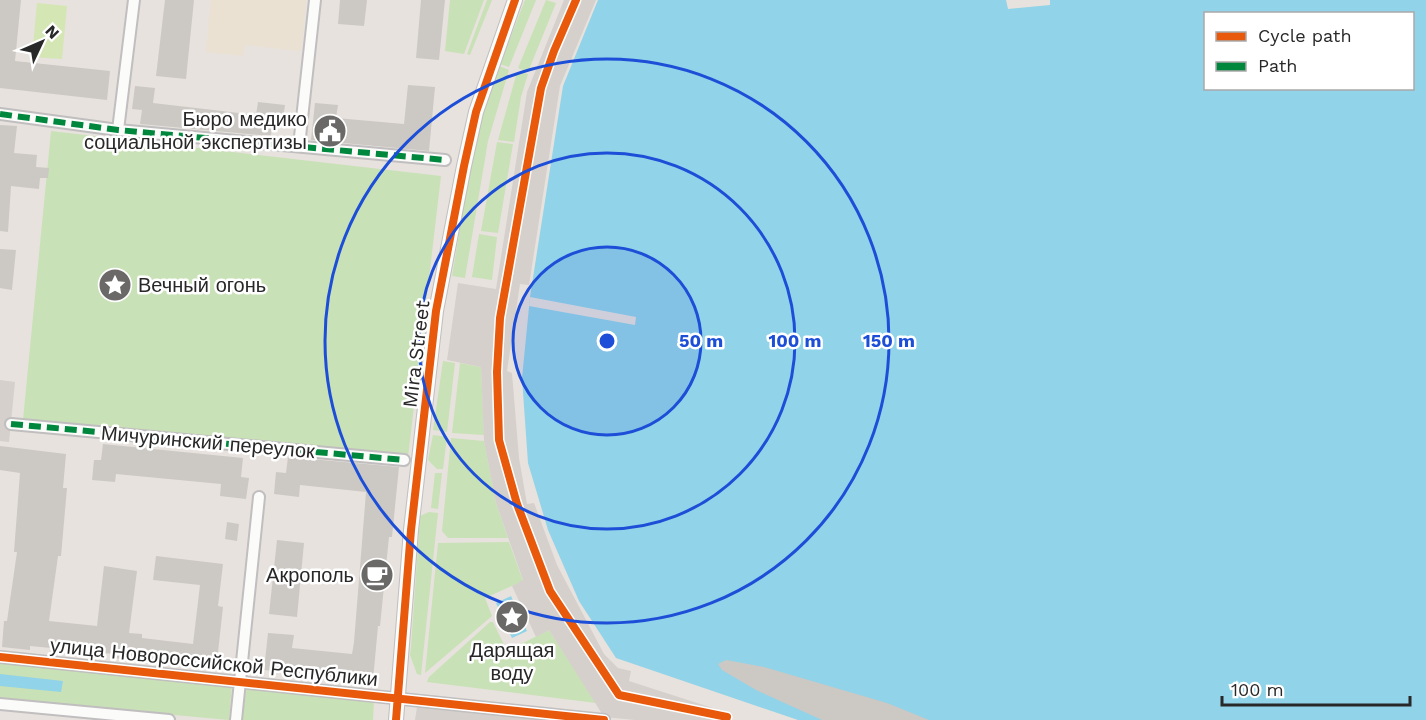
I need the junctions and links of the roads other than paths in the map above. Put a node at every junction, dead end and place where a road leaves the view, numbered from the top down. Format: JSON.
{"nodes":[{"id":1,"x":134,"y":0,"type":"edge"},
{"id":2,"x":315,"y":0,"type":"edge"},
{"id":3,"x":515,"y":0,"type":"edge"},
{"id":4,"x":0,"y":114,"type":"edge"},
{"id":5,"x":118,"y":130,"type":"junction"},
{"id":6,"x":299,"y":146,"type":"junction"},
{"id":7,"x":445,"y":159,"type":"dead end"},
{"id":8,"x":11,"y":424,"type":"dead end"},
{"id":9,"x":404,"y":460,"type":"dead end"},
{"id":10,"x":259,"y":497,"type":"dead end"},
{"id":11,"x":0,"y":657,"type":"edge"},
{"id":12,"x":240,"y":682,"type":"junction"},
{"id":13,"x":398,"y":698,"type":"junction"},
{"id":14,"x":0,"y":704,"type":"edge"},
{"id":15,"x":170,"y":720,"type":"edge"},
{"id":16,"x":236,"y":720,"type":"edge"},
{"id":17,"x":396,"y":720,"type":"edge"},
{"id":18,"x":604,"y":720,"type":"edge"}],
"edges":[{"from":1,"to":5,"type":"street"},
{"from":2,"to":6,"type":"street"},
{"from":3,"to":13,"type":"street","name":"Mira Street"},
{"from":4,"to":5,"type":"street"},
{"from":5,"to":6,"type":"street"},
{"from":6,"to":7,"type":"street"},
{"from":8,"to":9,"type":"street","name":"Мичуринский переулок"},
{"from":10,"to":12,"type":"street"},
{"from":11,"to":12,"type":"street","name":"улица Новороссийской Республики"},
{"from":12,"to":13,"type":"street","name":"улица Новороссийской Республики"},
{"from":12,"to":16,"type":"street"},
{"from":13,"to":17,"type":"street","name":"Mira Street"},
{"from":13,"to":18,"type":"street","name":"улица Новороссийской Республики"},
{"from":14,"to":15,"type":"street"}]}
